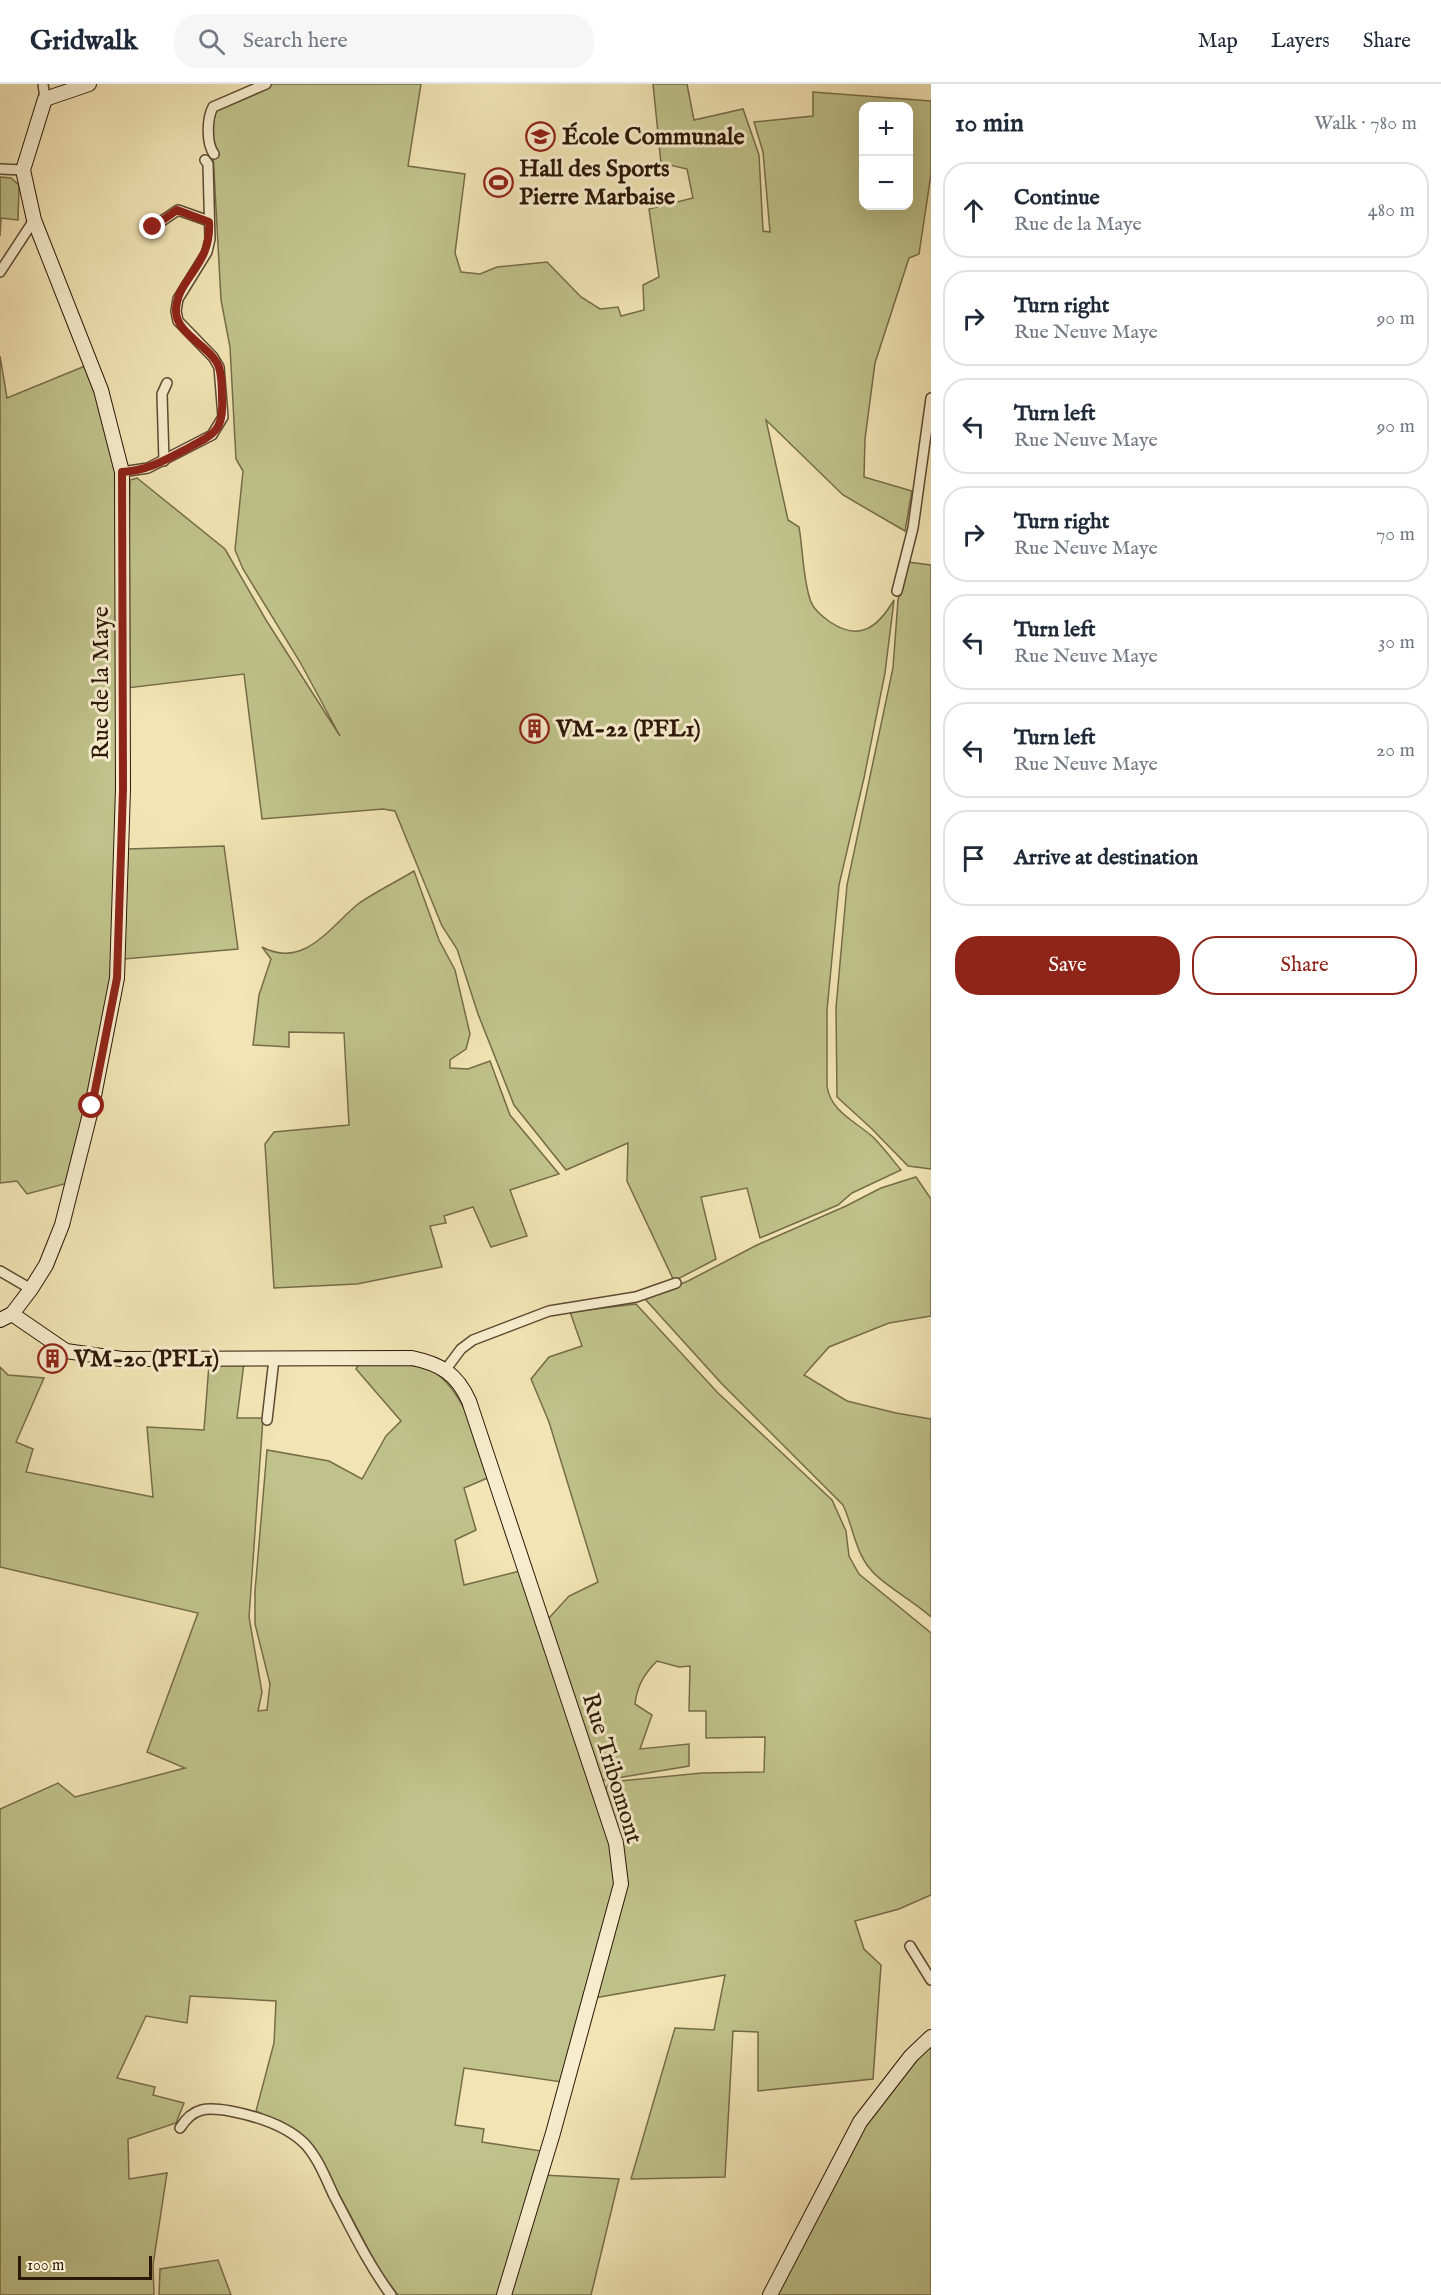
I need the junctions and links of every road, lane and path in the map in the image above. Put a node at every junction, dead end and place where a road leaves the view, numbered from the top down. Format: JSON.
{"nodes":[{"id":1,"x":43,"y":84,"type":"edge"},
{"id":2,"x":89,"y":84,"type":"edge"},
{"id":3,"x":266,"y":84,"type":"edge"},
{"id":4,"x":45,"y":99,"type":"junction"},
{"id":5,"x":214,"y":154,"type":"dead end"},
{"id":6,"x":205,"y":160,"type":"dead end"},
{"id":7,"x":0,"y":169,"type":"edge"},
{"id":8,"x":22,"y":170,"type":"junction"},
{"id":9,"x":34,"y":220,"type":"junction"},
{"id":10,"x":209,"y":222,"type":"junction"},
{"id":11,"x":153,"y":227,"type":"dead end"},
{"id":12,"x":0,"y":272,"type":"edge"},
{"id":13,"x":167,"y":383,"type":"dead end"},
{"id":14,"x":931,"y":398,"type":"edge"},
{"id":15,"x":164,"y":461,"type":"junction"},
{"id":16,"x":122,"y":472,"type":"junction"},
{"id":17,"x":897,"y":591,"type":"dead end"},
{"id":18,"x":0,"y":1271,"type":"edge"},
{"id":19,"x":676,"y":1282,"type":"dead end"},
{"id":20,"x":31,"y":1289,"type":"junction"},
{"id":21,"x":6,"y":1317,"type":"edge"},
{"id":22,"x":274,"y":1359,"type":"junction"},
{"id":23,"x":446,"y":1369,"type":"junction"},
{"id":24,"x":267,"y":1420,"type":"dead end"},
{"id":25,"x":910,"y":1946,"type":"dead end"},
{"id":26,"x":931,"y":1980,"type":"edge"},
{"id":27,"x":931,"y":2037,"type":"edge"},
{"id":28,"x":180,"y":2128,"type":"dead end"},
{"id":29,"x":391,"y":2295,"type":"edge"},
{"id":30,"x":504,"y":2295,"type":"edge"},
{"id":31,"x":770,"y":2295,"type":"edge"}],
"edges":[{"from":1,"to":4,"type":"street"},
{"from":2,"to":4,"type":"street"},
{"from":3,"to":5,"type":"street"},
{"from":4,"to":8,"type":"street"},
{"from":6,"to":10,"type":"street"},
{"from":7,"to":8,"type":"street"},
{"from":8,"to":9,"type":"street","name":"Rue de la Maye"},
{"from":9,"to":12,"type":"street"},
{"from":9,"to":16,"type":"street","name":"Rue de la Maye"},
{"from":10,"to":11,"type":"street"},
{"from":10,"to":15,"type":"street"},
{"from":13,"to":15,"type":"street"},
{"from":14,"to":17,"type":"street"},
{"from":15,"to":16,"type":"street"},
{"from":16,"to":20,"type":"street","name":"Rue de la Maye"},
{"from":18,"to":20,"type":"street"},
{"from":19,"to":23,"type":"street"},
{"from":20,"to":21,"type":"street","name":"Rue de la Maye"},
{"from":21,"to":22,"type":"street"},
{"from":22,"to":23,"type":"street"},
{"from":22,"to":24,"type":"street"},
{"from":23,"to":30,"type":"street","name":"Rue Tribomont"},
{"from":25,"to":26,"type":"street"},
{"from":27,"to":31,"type":"street"},
{"from":28,"to":29,"type":"street"}]}
